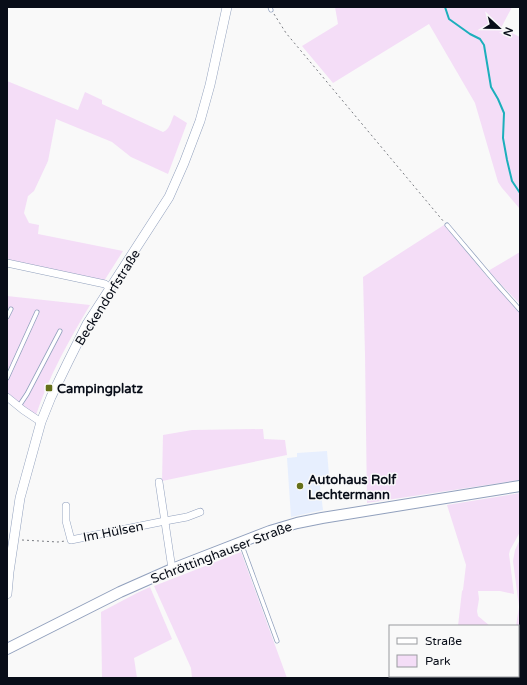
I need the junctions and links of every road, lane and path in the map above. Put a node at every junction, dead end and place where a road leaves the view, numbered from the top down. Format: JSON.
{"nodes":[{"id":1,"x":227,"y":7,"type":"edge"},
{"id":2,"x":271,"y":9,"type":"edge"},
{"id":3,"x":447,"y":225,"type":"joint"},
{"id":4,"x":7,"y":263,"type":"edge"},
{"id":5,"x":110,"y":288,"type":"junction"},
{"id":6,"x":11,"y":309,"type":"dead end"},
{"id":7,"x":520,"y":310,"type":"edge"},
{"id":8,"x":37,"y":312,"type":"dead end"},
{"id":9,"x":7,"y":317,"type":"edge"},
{"id":10,"x":60,"y":331,"type":"dead end"},
{"id":11,"x":7,"y":378,"type":"edge"},
{"id":12,"x":7,"y":397,"type":"edge"},
{"id":13,"x":19,"y":406,"type":"junction"},
{"id":14,"x":41,"y":422,"type":"junction"},
{"id":15,"x":159,"y":482,"type":"dead end"},
{"id":16,"x":520,"y":486,"type":"edge"},
{"id":17,"x":66,"y":506,"type":"dead end"},
{"id":18,"x":200,"y":512,"type":"dead end"},
{"id":19,"x":165,"y":521,"type":"junction"},
{"id":20,"x":14,"y":538,"type":"junction"},
{"id":21,"x":71,"y":540,"type":"junction"},
{"id":22,"x":240,"y":542,"type":"junction"},
{"id":23,"x":172,"y":569,"type":"junction"},
{"id":24,"x":8,"y":572,"type":"edge"},
{"id":25,"x":7,"y":594,"type":"edge"},
{"id":26,"x":277,"y":641,"type":"dead end"},
{"id":27,"x":7,"y":648,"type":"edge"}],
"edges":[{"from":1,"to":5,"type":"street","name":"Beckendorfstraße"},
{"from":2,"to":3,"type":"path"},
{"from":3,"to":7,"type":"lane"},
{"from":4,"to":5,"type":"street"},
{"from":5,"to":14,"type":"street","name":"Beckendorfstraße"},
{"from":6,"to":9,"type":"lane"},
{"from":8,"to":11,"type":"lane"},
{"from":10,"to":13,"type":"lane"},
{"from":12,"to":13,"type":"street"},
{"from":13,"to":14,"type":"street"},
{"from":14,"to":20,"type":"street","name":"Beckendorfstraße"},
{"from":15,"to":19,"type":"street"},
{"from":16,"to":22,"type":"main road","name":"Schröttinghauser Straße"},
{"from":17,"to":21,"type":"street","name":"Im Hülsen"},
{"from":18,"to":19,"type":"street","name":"Im Hülsen"},
{"from":19,"to":21,"type":"street","name":"Im Hülsen"},
{"from":19,"to":23,"type":"street"},
{"from":20,"to":21,"type":"path"},
{"from":20,"to":24,"type":"street","name":"Beckendorfstraße"},
{"from":22,"to":23,"type":"main road","name":"Schröttinghauser Straße"},
{"from":22,"to":26,"type":"lane"},
{"from":23,"to":27,"type":"main road","name":"Schröttinghauser Straße"},
{"from":24,"to":25,"type":"street","name":"Beckendorfstraße"}]}
